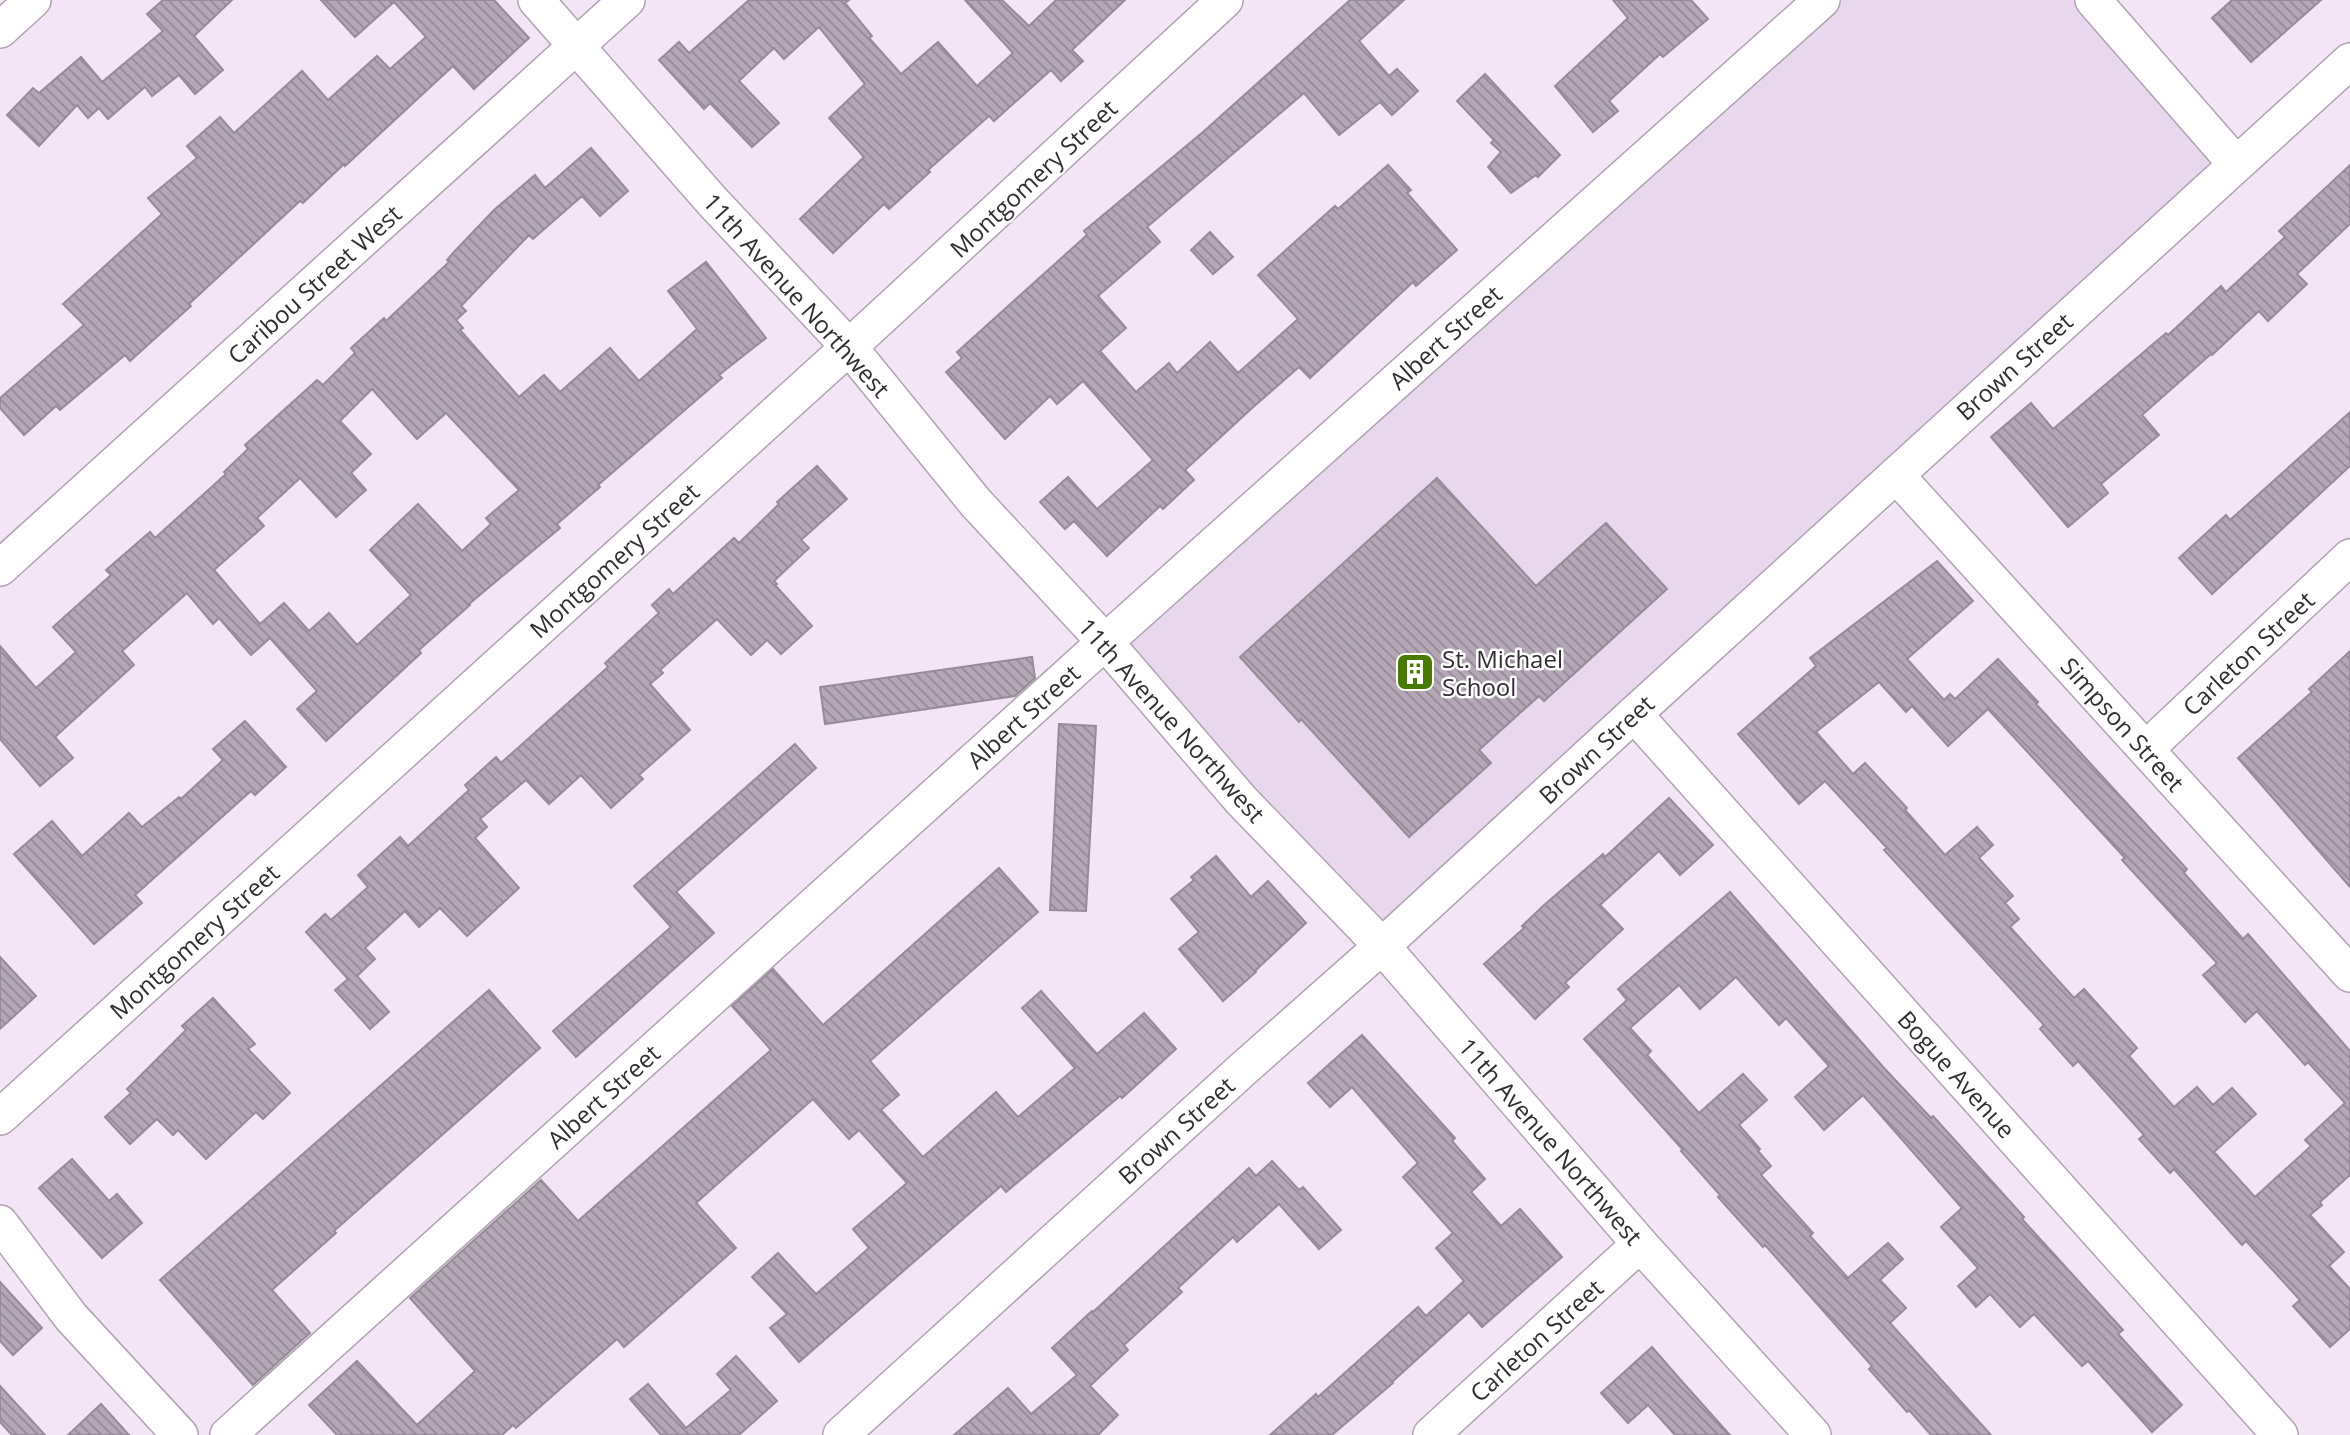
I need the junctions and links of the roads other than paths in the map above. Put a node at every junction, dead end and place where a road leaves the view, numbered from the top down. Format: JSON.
{"nodes":[{"id":1,"x":33,"y":0,"type":"edge"},
{"id":2,"x":536,"y":0,"type":"edge"},
{"id":3,"x":627,"y":0,"type":"edge"},
{"id":4,"x":1225,"y":0,"type":"edge"},
{"id":5,"x":1822,"y":0,"type":"edge"},
{"id":6,"x":2093,"y":0,"type":"edge"},
{"id":7,"x":0,"y":30,"type":"edge"},
{"id":8,"x":578,"y":46,"type":"junction"},
{"id":9,"x":2350,"y":61,"type":"edge"},
{"id":10,"x":2236,"y":164,"type":"junction"},
{"id":11,"x":849,"y":348,"type":"junction"},
{"id":12,"x":1896,"y":475,"type":"junction"},
{"id":13,"x":2350,"y":557,"type":"edge"},
{"id":14,"x":0,"y":568,"type":"edge"},
{"id":15,"x":1104,"y":642,"type":"junction"},
{"id":16,"x":1634,"y":713,"type":"junction"},
{"id":17,"x":2146,"y":749,"type":"junction"},
{"id":18,"x":1382,"y":946,"type":"junction"},
{"id":19,"x":2350,"y":974,"type":"edge"},
{"id":20,"x":0,"y":1117,"type":"edge"},
{"id":21,"x":0,"y":1223,"type":"edge"},
{"id":22,"x":1640,"y":1244,"type":"junction"},
{"id":23,"x":180,"y":1435,"type":"edge"},
{"id":24,"x":228,"y":1435,"type":"edge"},
{"id":25,"x":841,"y":1435,"type":"edge"},
{"id":26,"x":1431,"y":1435,"type":"edge"},
{"id":27,"x":1813,"y":1435,"type":"edge"},
{"id":28,"x":2280,"y":1435,"type":"edge"}],
"edges":[{"from":1,"to":7,"type":"street"},
{"from":2,"to":8,"type":"street","name":"11th Avenue Northwest"},
{"from":3,"to":8,"type":"street","name":"Caribou Street West"},
{"from":4,"to":11,"type":"street","name":"Montgomery Street"},
{"from":5,"to":15,"type":"street","name":"Albert Street"},
{"from":6,"to":10,"type":"street"},
{"from":8,"to":11,"type":"street","name":"11th Avenue Northwest"},
{"from":8,"to":14,"type":"street","name":"Caribou Street West"},
{"from":9,"to":10,"type":"street","name":"Brown Street"},
{"from":10,"to":12,"type":"street","name":"Brown Street"},
{"from":11,"to":15,"type":"street","name":"11th Avenue Northwest"},
{"from":11,"to":20,"type":"street","name":"Montgomery Street"},
{"from":12,"to":16,"type":"street","name":"Brown Street"},
{"from":12,"to":17,"type":"street","name":"Simpson Street"},
{"from":13,"to":17,"type":"street","name":"Carleton Street"},
{"from":15,"to":18,"type":"street","name":"11th Avenue Northwest"},
{"from":15,"to":24,"type":"street","name":"Albert Street"},
{"from":16,"to":18,"type":"street","name":"Brown Street"},
{"from":16,"to":28,"type":"street","name":"Bogue Avenue"},
{"from":17,"to":19,"type":"street","name":"Simpson Street"},
{"from":18,"to":22,"type":"street","name":"11th Avenue Northwest"},
{"from":18,"to":25,"type":"street","name":"Brown Street"},
{"from":21,"to":23,"type":"street"},
{"from":22,"to":26,"type":"street","name":"Carleton Street"},
{"from":22,"to":27,"type":"street","name":"11th Avenue Northwest"}]}
